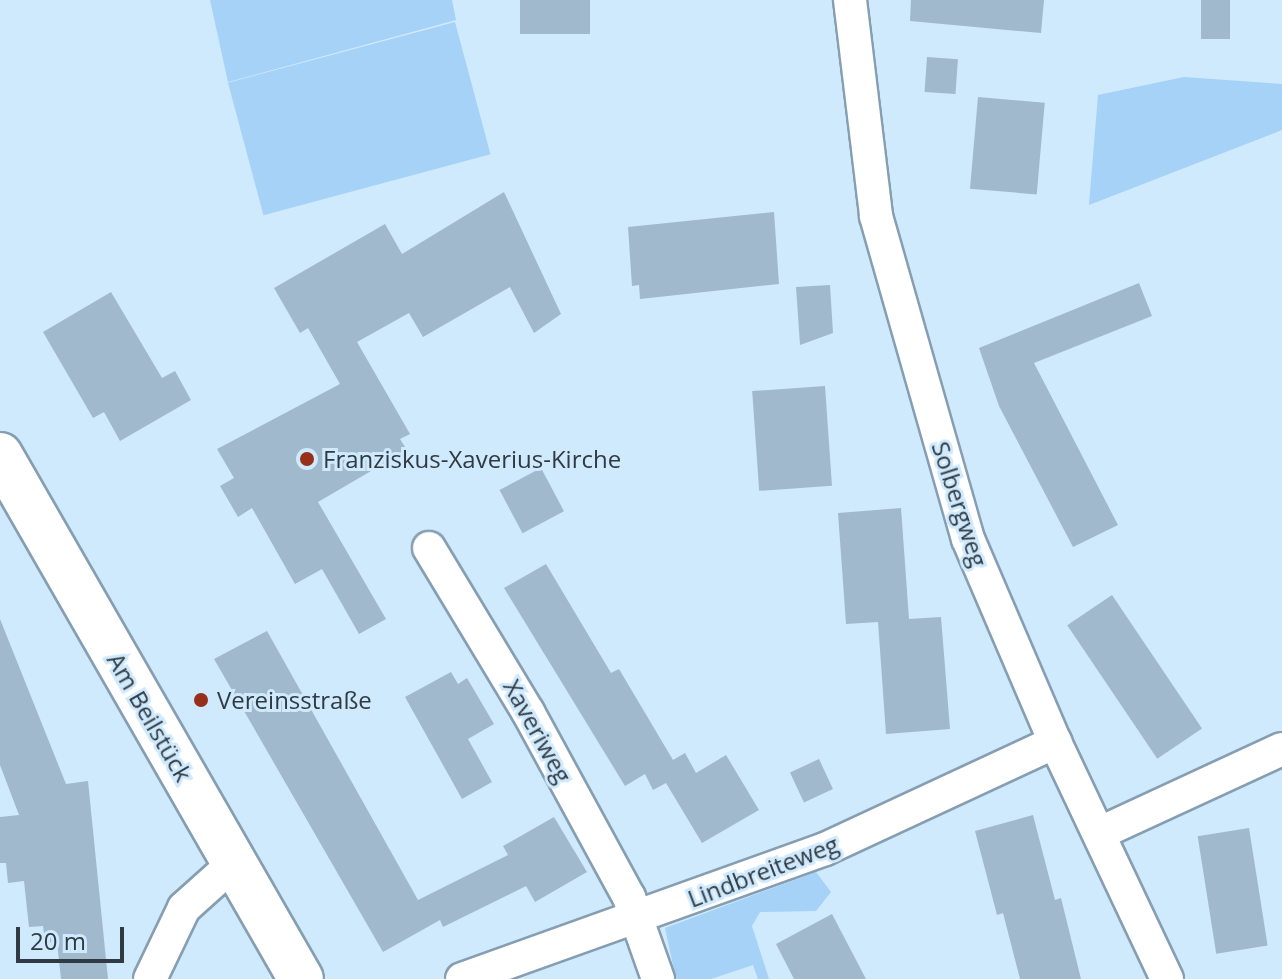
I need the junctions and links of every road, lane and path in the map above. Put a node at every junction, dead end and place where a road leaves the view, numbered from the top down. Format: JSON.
{"nodes":[{"id":1,"x":850,"y":0,"type":"edge"},
{"id":2,"x":0,"y":455,"type":"edge"},
{"id":3,"x":429,"y":548,"type":"dead end"},
{"id":4,"x":1055,"y":742,"type":"junction"},
{"id":5,"x":1282,"y":749,"type":"edge"},
{"id":6,"x":1100,"y":833,"type":"junction"},
{"id":7,"x":233,"y":864,"type":"junction"},
{"id":8,"x":637,"y":920,"type":"junction"},
{"id":9,"x":150,"y":979,"type":"edge"},
{"id":10,"x":301,"y":979,"type":"edge"},
{"id":11,"x":462,"y":979,"type":"edge"},
{"id":12,"x":658,"y":979,"type":"edge"},
{"id":13,"x":1167,"y":979,"type":"edge"}],
"edges":[{"from":1,"to":4,"type":"street","name":"Solbergweg"},
{"from":2,"to":7,"type":"main road","name":"Am Beilstück"},
{"from":3,"to":8,"type":"street","name":"Xaveriweg"},
{"from":4,"to":6,"type":"street","name":"Solbergweg"},
{"from":4,"to":8,"type":"street","name":"Lindbreiteweg"},
{"from":5,"to":6,"type":"street"},
{"from":6,"to":13,"type":"street","name":"Solbergweg"},
{"from":7,"to":9,"type":"street"},
{"from":7,"to":10,"type":"main road","name":"Am Beilstück"},
{"from":8,"to":11,"type":"street","name":"Lindbreiteweg"},
{"from":8,"to":12,"type":"street"}]}
